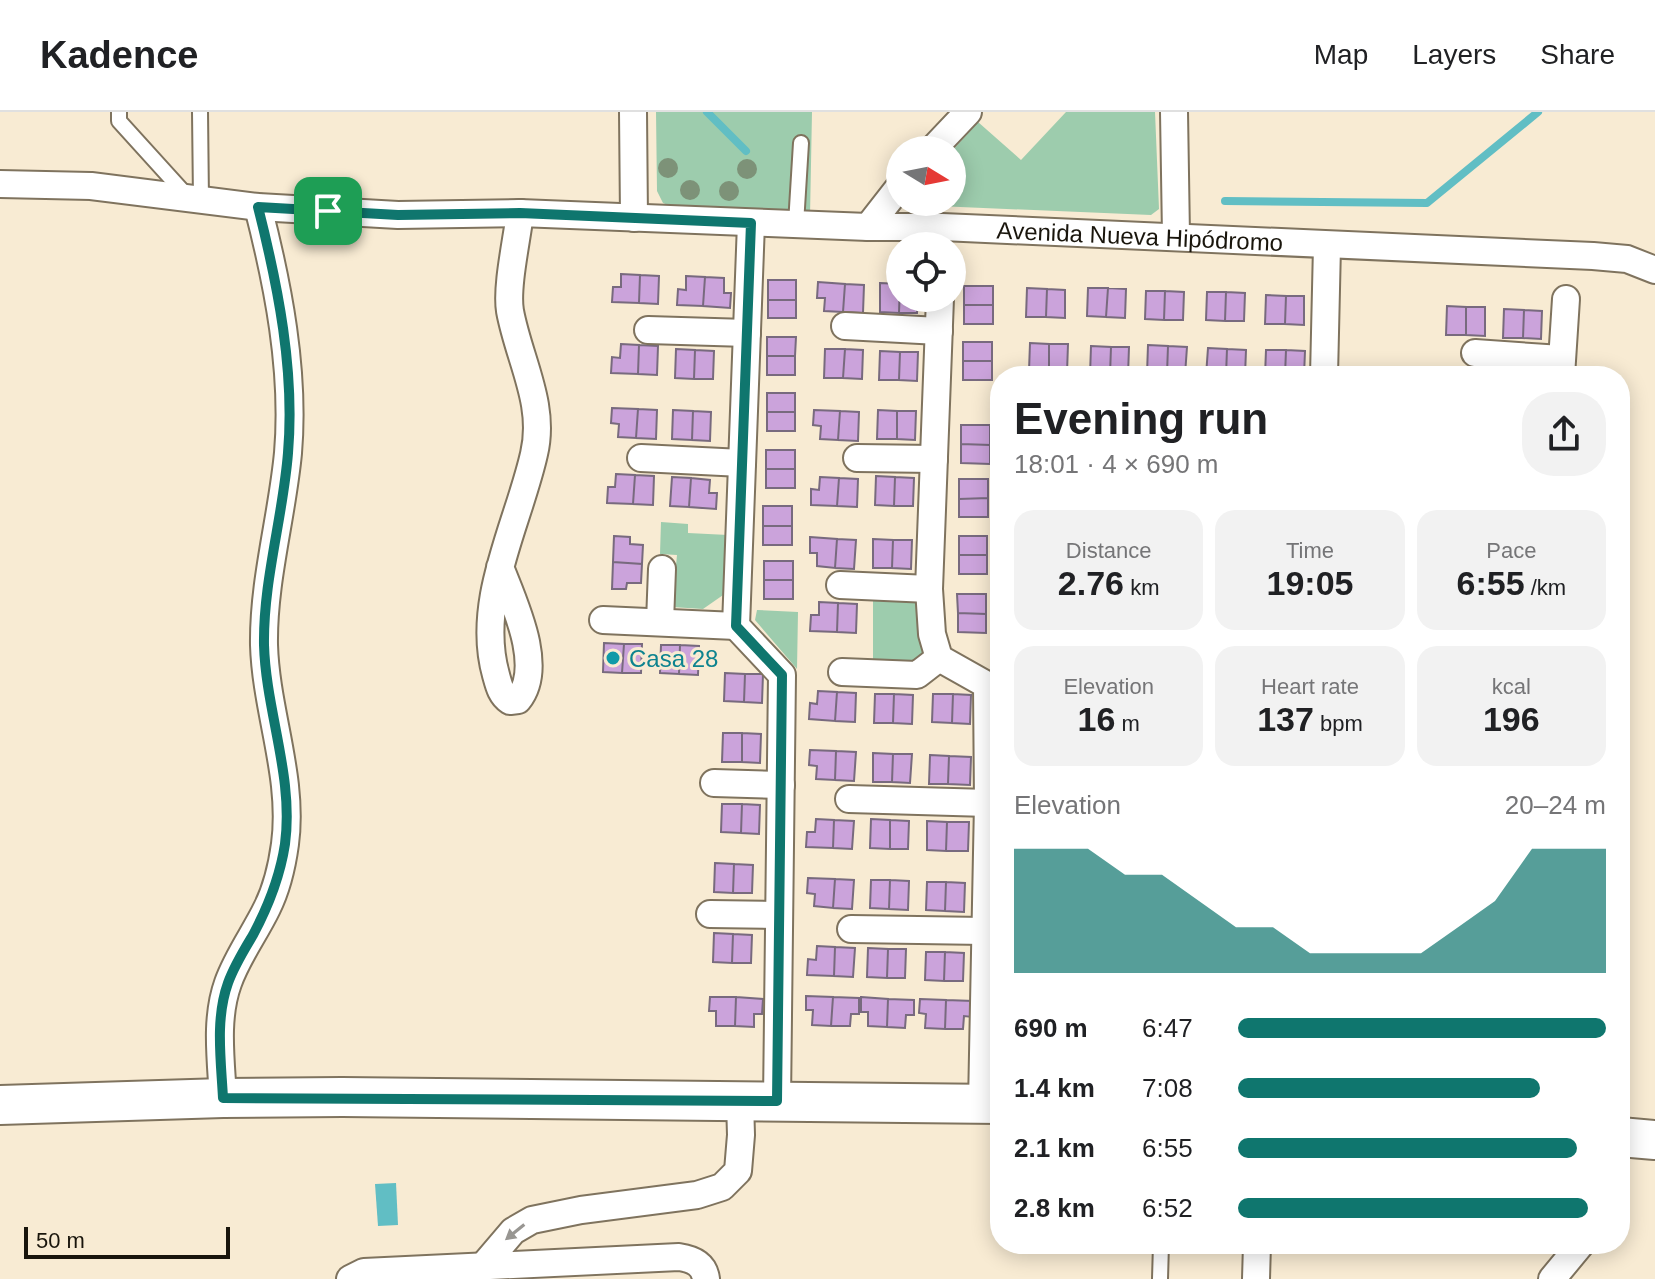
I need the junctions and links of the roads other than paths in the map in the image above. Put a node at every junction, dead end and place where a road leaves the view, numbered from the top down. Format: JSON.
{"nodes":[{"id":1,"x":119,"y":112,"type":"edge"},
{"id":2,"x":200,"y":112,"type":"edge"},
{"id":3,"x":633,"y":112,"type":"edge"},
{"id":4,"x":968,"y":112,"type":"edge"},
{"id":5,"x":1174,"y":112,"type":"edge"},
{"id":6,"x":945,"y":136,"type":"edge"},
{"id":7,"x":801,"y":143,"type":"dead end"},
{"id":8,"x":0,"y":184,"type":"edge"},
{"id":9,"x":196,"y":200,"type":"junction"},
{"id":10,"x":886,"y":204,"type":"edge"},
{"id":11,"x":258,"y":207,"type":"junction"},
{"id":12,"x":520,"y":213,"type":"junction"},
{"id":13,"x":634,"y":218,"type":"junction"},
{"id":14,"x":751,"y":223,"type":"junction"},
{"id":15,"x":796,"y":224,"type":"junction"},
{"id":16,"x":868,"y":227,"type":"junction"},
{"id":17,"x":909,"y":232,"type":"edge"},
{"id":18,"x":966,"y":235,"type":"edge"},
{"id":19,"x":1176,"y":235,"type":"junction"},
{"id":20,"x":1327,"y":246,"type":"junction"},
{"id":21,"x":1655,"y":270,"type":"edge"},
{"id":22,"x":1566,"y":299,"type":"dead end"},
{"id":23,"x":940,"y":312,"type":"edge"},
{"id":24,"x":845,"y":326,"type":"dead end"},
{"id":25,"x":648,"y":330,"type":"dead end"},
{"id":26,"x":939,"y":331,"type":"junction"},
{"id":27,"x":747,"y":333,"type":"junction"},
{"id":28,"x":1475,"y":353,"type":"dead end"},
{"id":29,"x":1324,"y":366,"type":"edge"},
{"id":30,"x":1550,"y":366,"type":"edge"},
{"id":31,"x":1561,"y":366,"type":"edge"},
{"id":32,"x":641,"y":458,"type":"dead end"},
{"id":33,"x":857,"y":458,"type":"dead end"},
{"id":34,"x":934,"y":459,"type":"junction"},
{"id":35,"x":742,"y":463,"type":"junction"},
{"id":36,"x":500,"y":567,"type":"dead end"},
{"id":37,"x":662,"y":569,"type":"dead end"},
{"id":38,"x":840,"y":585,"type":"dead end"},
{"id":39,"x":929,"y":589,"type":"junction"},
{"id":40,"x":603,"y":620,"type":"dead end"},
{"id":41,"x":660,"y":622,"type":"junction"},
{"id":42,"x":736,"y":626,"type":"junction"},
{"id":43,"x":939,"y":658,"type":"junction"},
{"id":44,"x":842,"y":672,"type":"dead end"},
{"id":45,"x":714,"y":783,"type":"dead end"},
{"id":46,"x":781,"y":785,"type":"junction"},
{"id":47,"x":849,"y":799,"type":"dead end"},
{"id":48,"x":988,"y":803,"type":"junction"},
{"id":49,"x":710,"y":914,"type":"dead end"},
{"id":50,"x":779,"y":915,"type":"junction"},
{"id":51,"x":851,"y":929,"type":"dead end"},
{"id":52,"x":985,"y":931,"type":"junction"},
{"id":53,"x":990,"y":1075,"type":"edge"},
{"id":54,"x":223,"y":1098,"type":"junction"},
{"id":55,"x":740,"y":1101,"type":"junction"},
{"id":56,"x":777,"y":1101,"type":"junction"},
{"id":57,"x":990,"y":1104,"type":"edge"},
{"id":58,"x":0,"y":1105,"type":"edge"},
{"id":59,"x":1630,"y":1138,"type":"edge"},
{"id":60,"x":1655,"y":1140,"type":"edge"},
{"id":61,"x":556,"y":1216,"type":"junction"},
{"id":62,"x":1161,"y":1254,"type":"edge"},
{"id":63,"x":1257,"y":1254,"type":"edge"},
{"id":64,"x":1573,"y":1254,"type":"edge"},
{"id":65,"x":548,"y":1262,"type":"junction"},
{"id":66,"x":484,"y":1265,"type":"junction"},
{"id":67,"x":350,"y":1279,"type":"edge"},
{"id":68,"x":706,"y":1279,"type":"edge"},
{"id":69,"x":1160,"y":1279,"type":"edge"},
{"id":70,"x":1256,"y":1279,"type":"edge"},
{"id":71,"x":1552,"y":1279,"type":"edge"}],
"edges":[{"from":1,"to":9,"type":"lane"},
{"from":2,"to":9,"type":"lane"},
{"from":3,"to":13,"type":"street"},
{"from":4,"to":6,"type":"street"},
{"from":5,"to":19,"type":"street"},
{"from":7,"to":15,"type":"lane"},
{"from":8,"to":9,"type":"street","name":"Avenida Nueva Hipódromo"},
{"from":9,"to":11,"type":"street","name":"Avenida Nueva Hipódromo"},
{"from":10,"to":16,"type":"street"},
{"from":11,"to":12,"type":"street","name":"Avenida Nueva Hipódromo"},
{"from":11,"to":54,"type":"street"},
{"from":12,"to":13,"type":"street","name":"Avenida Nueva Hipódromo"},
{"from":12,"to":36,"type":"street"},
{"from":13,"to":14,"type":"street","name":"Avenida Nueva Hipódromo"},
{"from":14,"to":15,"type":"street","name":"Avenida Nueva Hipódromo"},
{"from":14,"to":27,"type":"street"},
{"from":15,"to":16,"type":"street","name":"Avenida Nueva Hipódromo"},
{"from":16,"to":17,"type":"street","name":"Avenida Nueva Hipódromo"},
{"from":18,"to":19,"type":"street","name":"Avenida Nueva Hipódromo"},
{"from":19,"to":20,"type":"street","name":"Avenida Nueva Hipódromo"},
{"from":20,"to":21,"type":"street","name":"Avenida Nueva Hipódromo"},
{"from":20,"to":29,"type":"street"},
{"from":22,"to":31,"type":"street"},
{"from":23,"to":26,"type":"street"},
{"from":24,"to":26,"type":"street"},
{"from":25,"to":27,"type":"street"},
{"from":26,"to":34,"type":"street"},
{"from":27,"to":35,"type":"street"},
{"from":28,"to":30,"type":"street"},
{"from":32,"to":35,"type":"street"},
{"from":33,"to":34,"type":"street"},
{"from":34,"to":39,"type":"street"},
{"from":35,"to":42,"type":"street"},
{"from":37,"to":41,"type":"street"},
{"from":38,"to":39,"type":"street"},
{"from":39,"to":43,"type":"street"},
{"from":40,"to":41,"type":"street"},
{"from":41,"to":42,"type":"street"},
{"from":42,"to":46,"type":"street"},
{"from":43,"to":44,"type":"street"},
{"from":43,"to":48,"type":"street"},
{"from":45,"to":46,"type":"street"},
{"from":46,"to":50,"type":"street"},
{"from":47,"to":48,"type":"street"},
{"from":48,"to":52,"type":"street"},
{"from":49,"to":50,"type":"street"},
{"from":50,"to":56,"type":"street"},
{"from":51,"to":52,"type":"street"},
{"from":52,"to":53,"type":"street"},
{"from":54,"to":55,"type":"main road"},
{"from":54,"to":58,"type":"main road"},
{"from":55,"to":56,"type":"main road"},
{"from":55,"to":61,"type":"street"},
{"from":56,"to":57,"type":"main road"},
{"from":59,"to":60,"type":"main road"},
{"from":61,"to":65,"type":"street"},
{"from":61,"to":66,"type":"street","one_way":true},
{"from":62,"to":69,"type":"lane"},
{"from":63,"to":70,"type":"street"},
{"from":64,"to":71,"type":"street"},
{"from":65,"to":66,"type":"street"},
{"from":65,"to":68,"type":"street"},
{"from":66,"to":67,"type":"street"}]}
